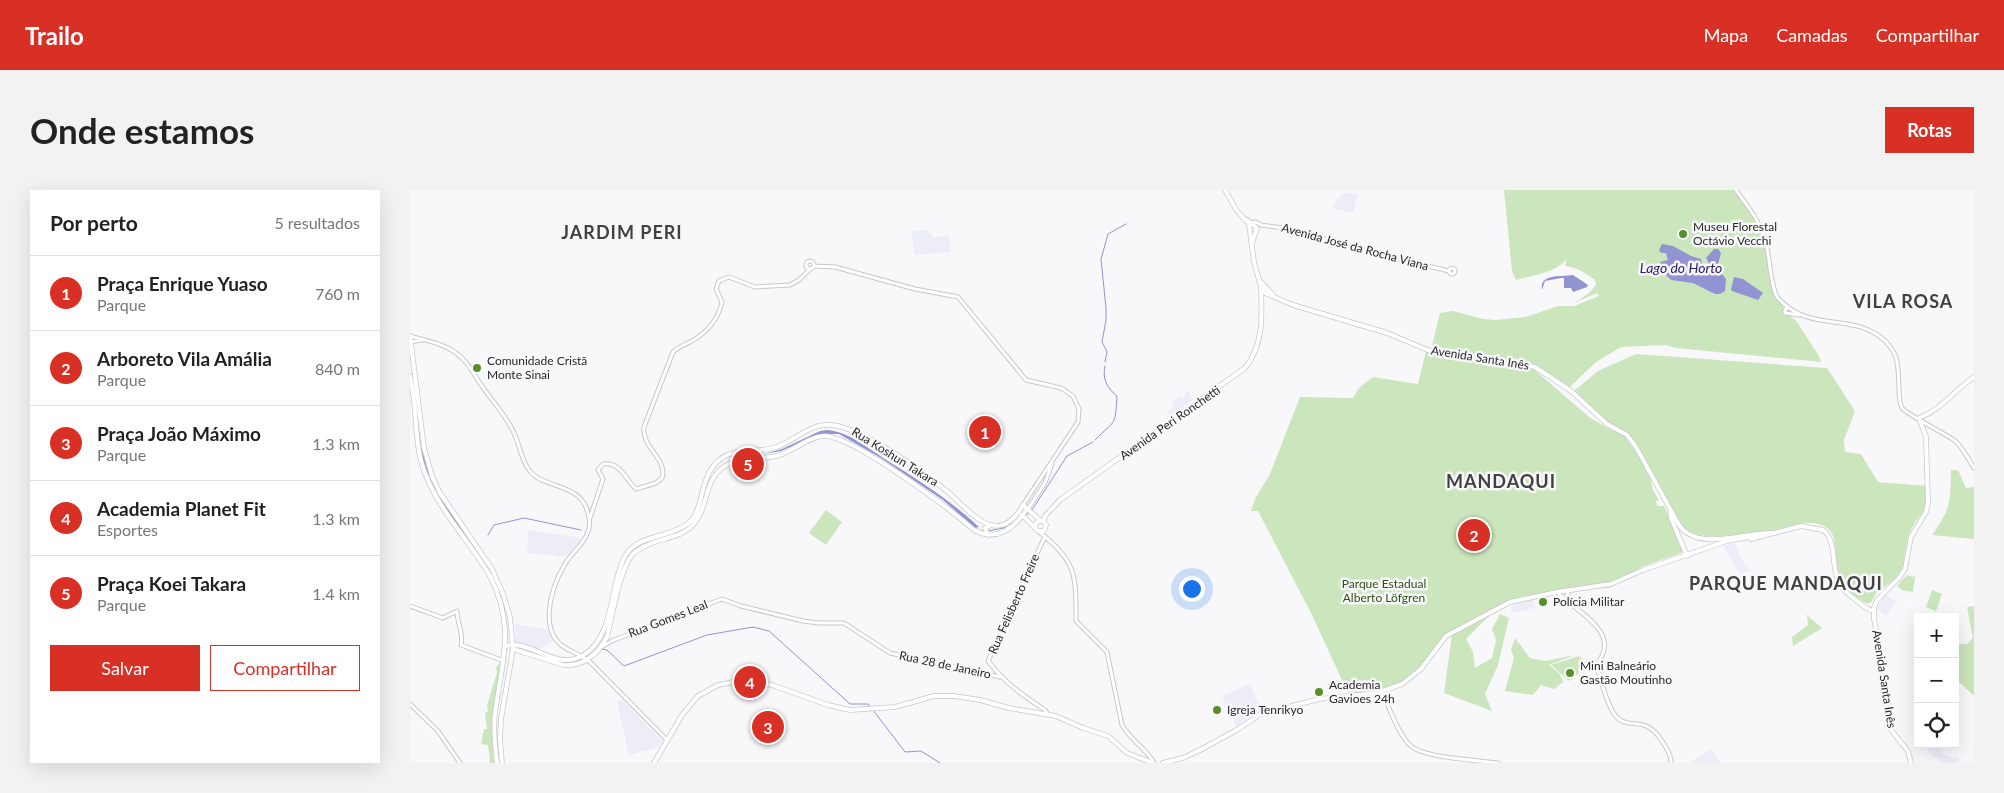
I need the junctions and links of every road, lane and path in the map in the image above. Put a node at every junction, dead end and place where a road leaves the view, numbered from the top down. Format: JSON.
{"nodes":[{"id":1,"x":1225,"y":190,"type":"edge"},
{"id":2,"x":1736,"y":190,"type":"edge"},
{"id":3,"x":1248,"y":222,"type":"junction"},
{"id":4,"x":1258,"y":227,"type":"junction"},
{"id":5,"x":1250,"y":229,"type":"junction"},
{"id":6,"x":1252,"y":244,"type":"junction"},
{"id":7,"x":814,"y":266,"type":"junction"},
{"id":8,"x":809,"y":270,"type":"junction"},
{"id":9,"x":1449,"y":271,"type":"dead end"},
{"id":10,"x":1262,"y":286,"type":"junction"},
{"id":11,"x":1267,"y":292,"type":"junction"},
{"id":12,"x":1262,"y":301,"type":"junction"},
{"id":13,"x":1788,"y":307,"type":"junction"},
{"id":14,"x":1800,"y":315,"type":"junction"},
{"id":15,"x":410,"y":336,"type":"edge"},
{"id":16,"x":423,"y":340,"type":"junction"},
{"id":17,"x":411,"y":342,"type":"edge"},
{"id":18,"x":410,"y":376,"type":"edge"},
{"id":19,"x":1974,"y":377,"type":"edge"},
{"id":20,"x":1919,"y":418,"type":"junction"},
{"id":21,"x":756,"y":450,"type":"junction"},
{"id":22,"x":738,"y":451,"type":"junction"},
{"id":23,"x":754,"y":459,"type":"junction"},
{"id":24,"x":740,"y":461,"type":"junction"},
{"id":25,"x":1053,"y":461,"type":"junction"},
{"id":26,"x":1974,"y":468,"type":"edge"},
{"id":27,"x":1033,"y":490,"type":"junction"},
{"id":28,"x":1038,"y":494,"type":"junction"},
{"id":29,"x":596,"y":502,"type":"junction"},
{"id":30,"x":1023,"y":505,"type":"junction"},
{"id":31,"x":1670,"y":508,"type":"junction"},
{"id":32,"x":1027,"y":509,"type":"junction"},
{"id":33,"x":1020,"y":511,"type":"junction"},
{"id":34,"x":588,"y":512,"type":"junction"},
{"id":35,"x":1023,"y":516,"type":"junction"},
{"id":36,"x":1674,"y":516,"type":"junction"},
{"id":37,"x":590,"y":519,"type":"junction"},
{"id":38,"x":981,"y":520,"type":"junction"},
{"id":39,"x":1042,"y":521,"type":"junction"},
{"id":40,"x":1673,"y":522,"type":"junction"},
{"id":41,"x":1029,"y":523,"type":"junction"},
{"id":42,"x":1017,"y":524,"type":"junction"},
{"id":43,"x":991,"y":525,"type":"junction"},
{"id":44,"x":1037,"y":529,"type":"junction"},
{"id":45,"x":1045,"y":529,"type":"junction"},
{"id":46,"x":974,"y":530,"type":"junction"},
{"id":47,"x":1765,"y":533,"type":"junction"},
{"id":48,"x":1772,"y":533,"type":"junction"},
{"id":49,"x":988,"y":535,"type":"junction"},
{"id":50,"x":1045,"y":536,"type":"junction"},
{"id":51,"x":1736,"y":538,"type":"junction"},
{"id":52,"x":1746,"y":539,"type":"junction"},
{"id":53,"x":1754,"y":539,"type":"junction"},
{"id":54,"x":1687,"y":556,"type":"junction"},
{"id":55,"x":1567,"y":591,"type":"junction"},
{"id":56,"x":1557,"y":592,"type":"junction"},
{"id":57,"x":1569,"y":597,"type":"junction"},
{"id":58,"x":722,"y":599,"type":"joint"},
{"id":59,"x":1565,"y":600,"type":"junction"},
{"id":60,"x":410,"y":606,"type":"edge"},
{"id":61,"x":1572,"y":606,"type":"junction"},
{"id":62,"x":1874,"y":610,"type":"junction"},
{"id":63,"x":606,"y":637,"type":"junction"},
{"id":64,"x":597,"y":640,"type":"junction"},
{"id":65,"x":614,"y":640,"type":"junction"},
{"id":66,"x":513,"y":644,"type":"junction"},
{"id":67,"x":506,"y":646,"type":"junction"},
{"id":68,"x":601,"y":647,"type":"junction"},
{"id":69,"x":513,"y":649,"type":"junction"},
{"id":70,"x":573,"y":652,"type":"junction"},
{"id":71,"x":583,"y":656,"type":"junction"},
{"id":72,"x":544,"y":657,"type":"junction"},
{"id":73,"x":573,"y":660,"type":"junction"},
{"id":74,"x":587,"y":660,"type":"junction"},
{"id":75,"x":504,"y":661,"type":"junction"},
{"id":76,"x":573,"y":665,"type":"junction"},
{"id":77,"x":1000,"y":677,"type":"junction"},
{"id":78,"x":1382,"y":692,"type":"junction"},
{"id":79,"x":497,"y":699,"type":"junction"},
{"id":80,"x":504,"y":699,"type":"junction"},
{"id":81,"x":410,"y":704,"type":"edge"},
{"id":82,"x":1047,"y":713,"type":"junction"},
{"id":83,"x":667,"y":740,"type":"junction"},
{"id":84,"x":460,"y":763,"type":"edge"},
{"id":85,"x":496,"y":763,"type":"edge"},
{"id":86,"x":502,"y":763,"type":"edge"},
{"id":87,"x":654,"y":763,"type":"edge"},
{"id":88,"x":1154,"y":763,"type":"edge"},
{"id":89,"x":1163,"y":763,"type":"edge"},
{"id":90,"x":1498,"y":763,"type":"edge"},
{"id":91,"x":1671,"y":763,"type":"edge"},
{"id":92,"x":1911,"y":763,"type":"edge"}],
"edges":[{"from":1,"to":3,"type":"main road"},
{"from":2,"to":13,"type":"street"},
{"from":3,"to":4,"type":"main road"},
{"from":3,"to":5,"type":"main road"},
{"from":4,"to":5,"type":"main road"},
{"from":4,"to":6,"type":"main road"},
{"from":4,"to":9,"type":"street","name":"Avenida José da Rocha Viana"},
{"from":5,"to":6,"type":"main road"},
{"from":6,"to":10,"type":"main road"},
{"from":7,"to":8,"type":"street"},
{"from":7,"to":8,"type":"street"},
{"from":7,"to":25,"type":"street"},
{"from":8,"to":29,"type":"street"},
{"from":10,"to":11,"type":"main road"},
{"from":10,"to":12,"type":"main road"},
{"from":11,"to":12,"type":"main road"},
{"from":11,"to":31,"type":"main road","name":"Avenida Santa Inês"},
{"from":12,"to":39,"type":"main road","name":"Avenida Peri Ronchetti"},
{"from":13,"to":14,"type":"street"},
{"from":13,"to":14,"type":"street"},
{"from":14,"to":20,"type":"street"},
{"from":15,"to":16,"type":"street"},
{"from":15,"to":17,"type":"main road"},
{"from":16,"to":17,"type":"street"},
{"from":16,"to":34,"type":"street"},
{"from":17,"to":66,"type":"main road"},
{"from":18,"to":67,"type":"main road"},
{"from":19,"to":20,"type":"main road"},
{"from":20,"to":26,"type":"street"},
{"from":20,"to":62,"type":"main road"},
{"from":21,"to":22,"type":"main road","name":"Rua Koshun Takara"},
{"from":21,"to":23,"type":"main road"},
{"from":21,"to":38,"type":"main road","name":"Rua Koshun Takara"},
{"from":22,"to":24,"type":"main road"},
{"from":22,"to":64,"type":"main road"},
{"from":23,"to":24,"type":"main road","name":"Rua Koshun Takara"},
{"from":23,"to":46,"type":"main road","name":"Rua Koshun Takara"},
{"from":24,"to":63,"type":"main road","name":"Rua Koshun Takara"},
{"from":25,"to":27,"type":"street"},
{"from":25,"to":28,"type":"street"},
{"from":27,"to":28,"type":"street"},
{"from":27,"to":30,"type":"street"},
{"from":28,"to":32,"type":"street"},
{"from":29,"to":34,"type":"street"},
{"from":29,"to":37,"type":"street"},
{"from":30,"to":32,"type":"main road"},
{"from":30,"to":33,"type":"main road"},
{"from":31,"to":36,"type":"main road","name":"Avenida Santa Inês"},
{"from":31,"to":40,"type":"main road"},
{"from":32,"to":35,"type":"main road"},
{"from":32,"to":39,"type":"main road"},
{"from":33,"to":35,"type":"main road"},
{"from":33,"to":43,"type":"main road"},
{"from":34,"to":37,"type":"street"},
{"from":35,"to":41,"type":"main road"},
{"from":35,"to":42,"type":"main road"},
{"from":36,"to":40,"type":"main road"},
{"from":36,"to":51,"type":"main road","name":"Avenida Santa Inês"},
{"from":37,"to":70,"type":"street"},
{"from":38,"to":43,"type":"main road","name":"Rua Koshun Takara"},
{"from":38,"to":46,"type":"main road"},
{"from":39,"to":44,"type":"main road"},
{"from":39,"to":45,"type":"main road"},
{"from":40,"to":54,"type":"main road"},
{"from":41,"to":42,"type":"main road"},
{"from":41,"to":44,"type":"main road"},
{"from":42,"to":49,"type":"main road"},
{"from":43,"to":49,"type":"main road"},
{"from":44,"to":45,"type":"main road"},
{"from":44,"to":50,"type":"street"},
{"from":45,"to":50,"type":"street","name":"Rua Felisberto Freire"},
{"from":46,"to":49,"type":"main road","name":"Rua Koshun Takara"},
{"from":47,"to":48,"type":"main road","name":"Avenida Santa Inês"},
{"from":47,"to":51,"type":"main road","name":"Avenida Santa Inês"},
{"from":47,"to":52,"type":"main road","name":"Avenida Santa Inês"},
{"from":48,"to":53,"type":"main road","name":"Avenida Santa Inês"},
{"from":48,"to":62,"type":"main road","name":"Avenida Santa Inês"},
{"from":50,"to":77,"type":"street","name":"Rua Felisberto Freire"},
{"from":50,"to":88,"type":"street"},
{"from":51,"to":52,"type":"main road","name":"Avenida Santa Inês"},
{"from":51,"to":53,"type":"main road","name":"Avenida Santa Inês"},
{"from":51,"to":54,"type":"main road","name":"Avenida Santa Inês"},
{"from":52,"to":53,"type":"main road","name":"Avenida Santa Inês"},
{"from":54,"to":55,"type":"main road","name":"Avenida Santa Inês"},
{"from":55,"to":56,"type":"main road","name":"Avenida Santa Inês"},
{"from":55,"to":57,"type":"street"},
{"from":56,"to":59,"type":"street"},
{"from":56,"to":78,"type":"main road","name":"Avenida Santa Inês"},
{"from":57,"to":59,"type":"street"},
{"from":57,"to":61,"type":"street"},
{"from":58,"to":65,"type":"street","name":"Rua Gomes Leal"},
{"from":58,"to":77,"type":"street","name":"Rua 28 de Janeiro"},
{"from":59,"to":61,"type":"street"},
{"from":60,"to":75,"type":"street"},
{"from":61,"to":91,"type":"street"},
{"from":62,"to":92,"type":"main road","name":"Avenida Santa Inês"},
{"from":63,"to":64,"type":"street","name":"Rua Gomes Leal"},
{"from":63,"to":65,"type":"street","name":"Rua Gomes Leal"},
{"from":63,"to":68,"type":"main road","name":"Rua Koshun Takara"},
{"from":64,"to":68,"type":"main road"},
{"from":64,"to":71,"type":"main road"},
{"from":65,"to":68,"type":"street","name":"Rua Gomes Leal"},
{"from":66,"to":67,"type":"main road"},
{"from":66,"to":69,"type":"main road"},
{"from":66,"to":72,"type":"main road"},
{"from":67,"to":75,"type":"main road"},
{"from":68,"to":74,"type":"main road"},
{"from":69,"to":72,"type":"main road"},
{"from":69,"to":80,"type":"main road"},
{"from":70,"to":71,"type":"street"},
{"from":70,"to":73,"type":"main road"},
{"from":71,"to":73,"type":"main road"},
{"from":71,"to":74,"type":"street"},
{"from":72,"to":73,"type":"main road"},
{"from":72,"to":76,"type":"main road"},
{"from":73,"to":76,"type":"main road"},
{"from":74,"to":76,"type":"main road"},
{"from":74,"to":83,"type":"street"},
{"from":75,"to":79,"type":"main road"},
{"from":77,"to":82,"type":"street","name":"Rua Felisberto Freire"},
{"from":78,"to":89,"type":"main road","name":"Avenida Santa Inês"},
{"from":78,"to":90,"type":"street"},
{"from":79,"to":80,"type":"main road"},
{"from":79,"to":85,"type":"main road"},
{"from":80,"to":86,"type":"main road"},
{"from":81,"to":84,"type":"street"},
{"from":82,"to":83,"type":"main road"},
{"from":82,"to":88,"type":"main road"},
{"from":83,"to":87,"type":"main road"}]}
